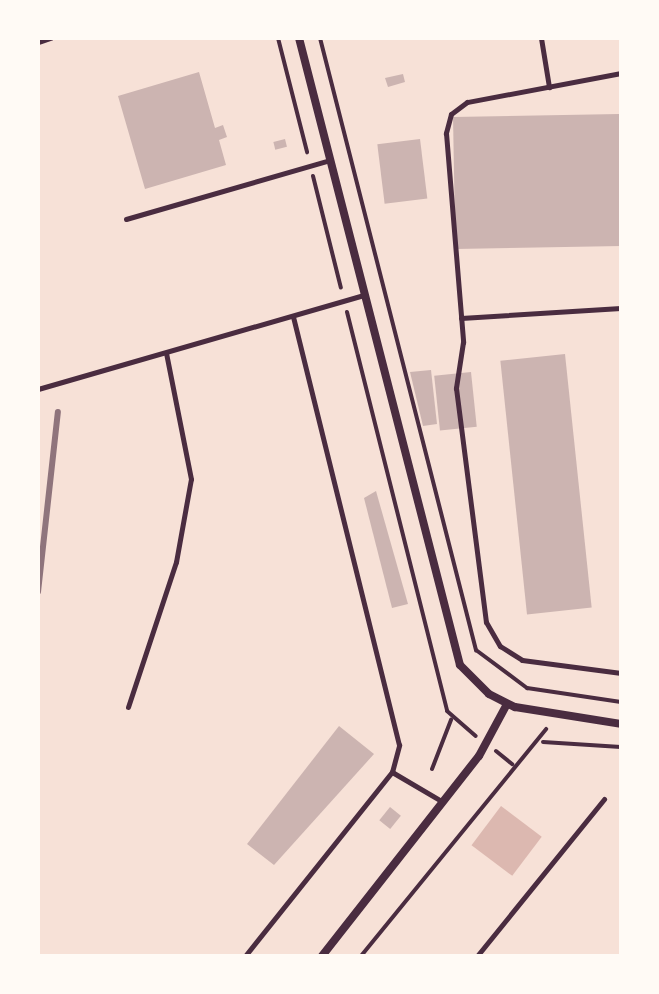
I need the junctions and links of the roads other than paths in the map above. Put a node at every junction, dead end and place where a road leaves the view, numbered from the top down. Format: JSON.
{"nodes":[{"id":1,"x":50,"y":38,"type":"edge"},
{"id":2,"x":299,"y":38,"type":"edge"},
{"id":3,"x":541,"y":38,"type":"edge"},
{"id":4,"x":38,"y":41,"type":"edge"},
{"id":5,"x":621,"y":73,"type":"edge"},
{"id":6,"x":549,"y":87,"type":"junction"},
{"id":7,"x":330,"y":160,"type":"junction"},
{"id":8,"x":126,"y":219,"type":"dead end"},
{"id":9,"x":364,"y":295,"type":"junction"},
{"id":10,"x":621,"y":308,"type":"edge"},
{"id":11,"x":293,"y":316,"type":"junction"},
{"id":12,"x":461,"y":318,"type":"junction"},
{"id":13,"x":166,"y":353,"type":"junction"},
{"id":14,"x":38,"y":389,"type":"edge"},
{"id":15,"x":621,"y":673,"type":"edge"},
{"id":16,"x":507,"y":704,"type":"junction"},
{"id":17,"x":128,"y":707,"type":"dead end"},
{"id":18,"x":621,"y":724,"type":"edge"},
{"id":19,"x":392,"y":772,"type":"junction"},
{"id":20,"x":604,"y":799,"type":"dead end"},
{"id":21,"x":444,"y":803,"type":"junction"},
{"id":22,"x":245,"y":956,"type":"edge"},
{"id":23,"x":322,"y":956,"type":"edge"},
{"id":24,"x":477,"y":956,"type":"edge"}],
"edges":[{"from":1,"to":4,"type":"lane"},
{"from":2,"to":7,"type":"street"},
{"from":3,"to":6,"type":"lane"},
{"from":5,"to":6,"type":"lane"},
{"from":6,"to":12,"type":"lane"},
{"from":7,"to":8,"type":"lane"},
{"from":7,"to":9,"type":"street"},
{"from":9,"to":11,"type":"lane"},
{"from":9,"to":16,"type":"street"},
{"from":10,"to":12,"type":"lane"},
{"from":11,"to":13,"type":"lane"},
{"from":11,"to":19,"type":"lane"},
{"from":12,"to":15,"type":"lane"},
{"from":13,"to":14,"type":"lane"},
{"from":13,"to":17,"type":"lane"},
{"from":16,"to":18,"type":"street"},
{"from":16,"to":21,"type":"street"},
{"from":19,"to":21,"type":"lane"},
{"from":19,"to":22,"type":"lane"},
{"from":20,"to":24,"type":"lane"},
{"from":21,"to":23,"type":"street"}]}
